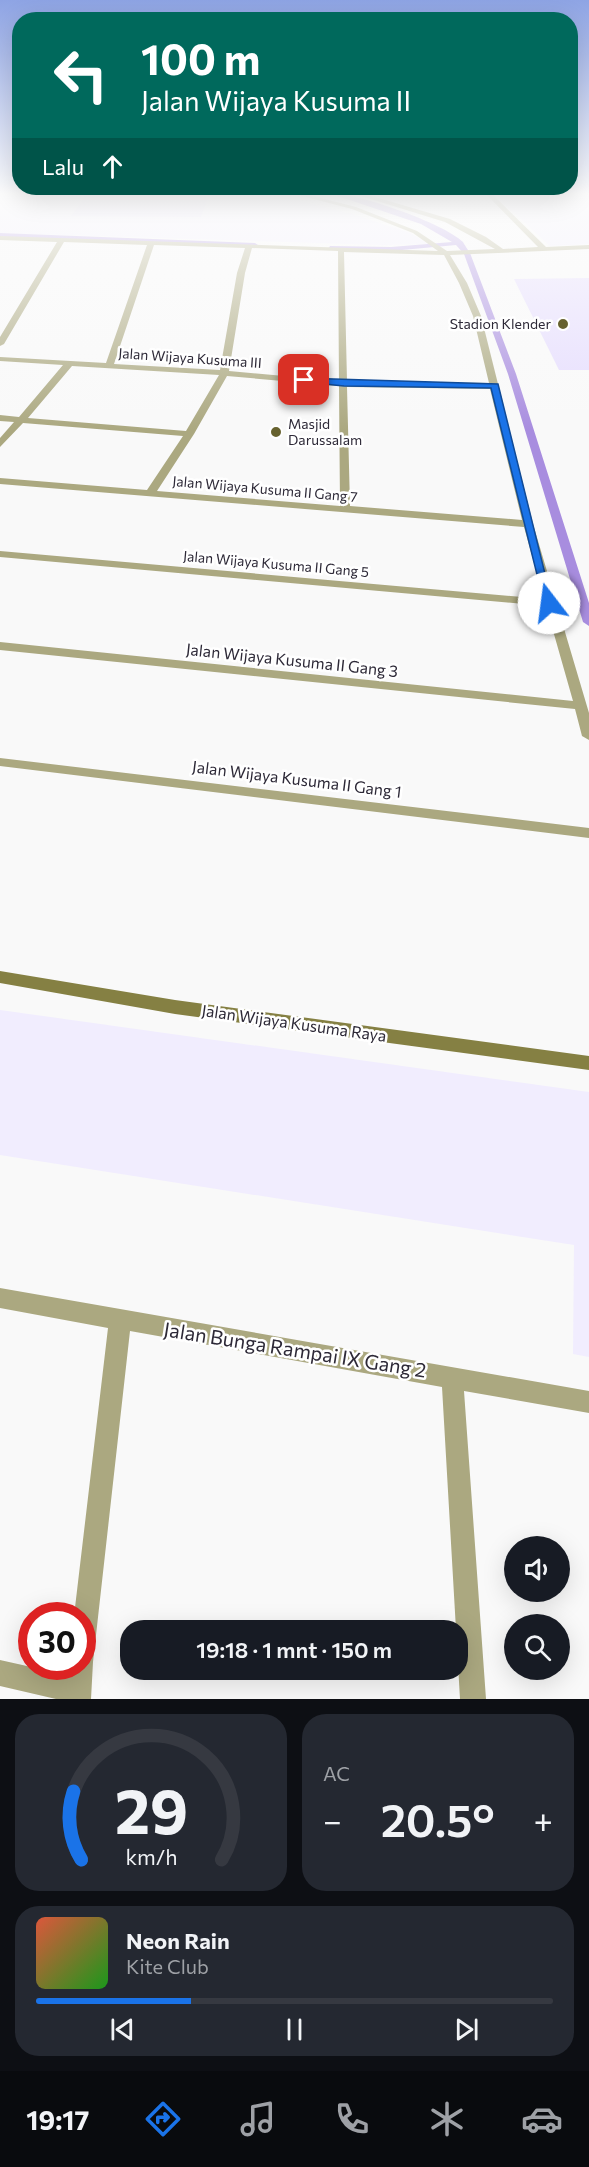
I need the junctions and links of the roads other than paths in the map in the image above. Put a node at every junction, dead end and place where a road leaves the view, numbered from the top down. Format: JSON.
{"nodes":[{"id":1,"x":43,"y":271,"type":"edge"},
{"id":2,"x":142,"y":271,"type":"edge"},
{"id":3,"x":242,"y":271,"type":"edge"},
{"id":4,"x":341,"y":271,"type":"edge"},
{"id":5,"x":459,"y":271,"type":"edge"},
{"id":6,"x":0,"y":344,"type":"edge"},
{"id":7,"x":0,"y":360,"type":"edge"},
{"id":8,"x":70,"y":363,"type":"junction"},
{"id":9,"x":109,"y":365,"type":"junction"},
{"id":10,"x":224,"y":373,"type":"junction"},
{"id":11,"x":344,"y":384,"type":"junction"},
{"id":12,"x":495,"y":386,"type":"junction"},
{"id":13,"x":0,"y":418,"type":"edge"},
{"id":14,"x":21,"y":420,"type":"junction"},
{"id":15,"x":189,"y":434,"type":"junction"},
{"id":16,"x":0,"y":444,"type":"edge"},
{"id":17,"x":0,"y":481,"type":"edge"},
{"id":18,"x":150,"y":493,"type":"junction"},
{"id":19,"x":345,"y":509,"type":"junction"},
{"id":20,"x":528,"y":524,"type":"junction"},
{"id":21,"x":0,"y":554,"type":"edge"},
{"id":22,"x":549,"y":603,"type":"junction"},
{"id":23,"x":0,"y":646,"type":"edge"},
{"id":24,"x":580,"y":706,"type":"junction"},
{"id":25,"x":589,"y":736,"type":"edge"},
{"id":26,"x":0,"y":762,"type":"edge"},
{"id":27,"x":589,"y":833,"type":"edge"},
{"id":28,"x":0,"y":977,"type":"edge"},
{"id":29,"x":589,"y":1063,"type":"edge"},
{"id":30,"x":0,"y":1298,"type":"edge"},
{"id":31,"x":120,"y":1321,"type":"junction"},
{"id":32,"x":452,"y":1376,"type":"junction"},
{"id":33,"x":589,"y":1402,"type":"edge"},
{"id":34,"x":88,"y":1602,"type":"edge"},
{"id":35,"x":0,"y":1673,"type":"edge"},
{"id":36,"x":79,"y":1686,"type":"edge"},
{"id":37,"x":473,"y":1699,"type":"edge"}],
"edges":[{"from":1,"to":6,"type":"street"},
{"from":2,"to":9,"type":"street"},
{"from":3,"to":10,"type":"street"},
{"from":4,"to":11,"type":"street"},
{"from":5,"to":12,"type":"street"},
{"from":7,"to":8,"type":"street","name":"Jalan Wijaya Kusuma III"},
{"from":8,"to":9,"type":"street","name":"Jalan Wijaya Kusuma III"},
{"from":8,"to":14,"type":"street"},
{"from":9,"to":10,"type":"street","name":"Jalan Wijaya Kusuma III"},
{"from":10,"to":11,"type":"street","name":"Jalan Wijaya Kusuma III"},
{"from":10,"to":15,"type":"street"},
{"from":11,"to":12,"type":"street","name":"Jalan Wijaya Kusuma III"},
{"from":11,"to":19,"type":"street"},
{"from":12,"to":20,"type":"street"},
{"from":13,"to":14,"type":"street"},
{"from":14,"to":15,"type":"street"},
{"from":14,"to":16,"type":"street"},
{"from":15,"to":18,"type":"street"},
{"from":17,"to":18,"type":"street","name":"Jalan Wijaya Kusuma II Gang 7"},
{"from":18,"to":19,"type":"street","name":"Jalan Wijaya Kusuma II Gang 7"},
{"from":19,"to":20,"type":"street","name":"Jalan Wijaya Kusuma II Gang 7"},
{"from":20,"to":22,"type":"street"},
{"from":21,"to":22,"type":"street","name":"Jalan Wijaya Kusuma II Gang 5"},
{"from":22,"to":24,"type":"street"},
{"from":23,"to":24,"type":"street","name":"Jalan Wijaya Kusuma II Gang 3"},
{"from":24,"to":25,"type":"street"},
{"from":26,"to":27,"type":"street","name":"Jalan Wijaya Kusuma II Gang 1"},
{"from":28,"to":29,"type":"street","name":"Jalan Wijaya Kusuma Raya"},
{"from":30,"to":31,"type":"street","name":"Jalan Bunga Rampai IX Gang 2"},
{"from":31,"to":32,"type":"street","name":"Jalan Bunga Rampai IX Gang 2"},
{"from":31,"to":34,"type":"street"},
{"from":32,"to":33,"type":"street","name":"Jalan Bunga Rampai IX Gang 2"},
{"from":32,"to":37,"type":"street"},
{"from":35,"to":36,"type":"street"}]}
